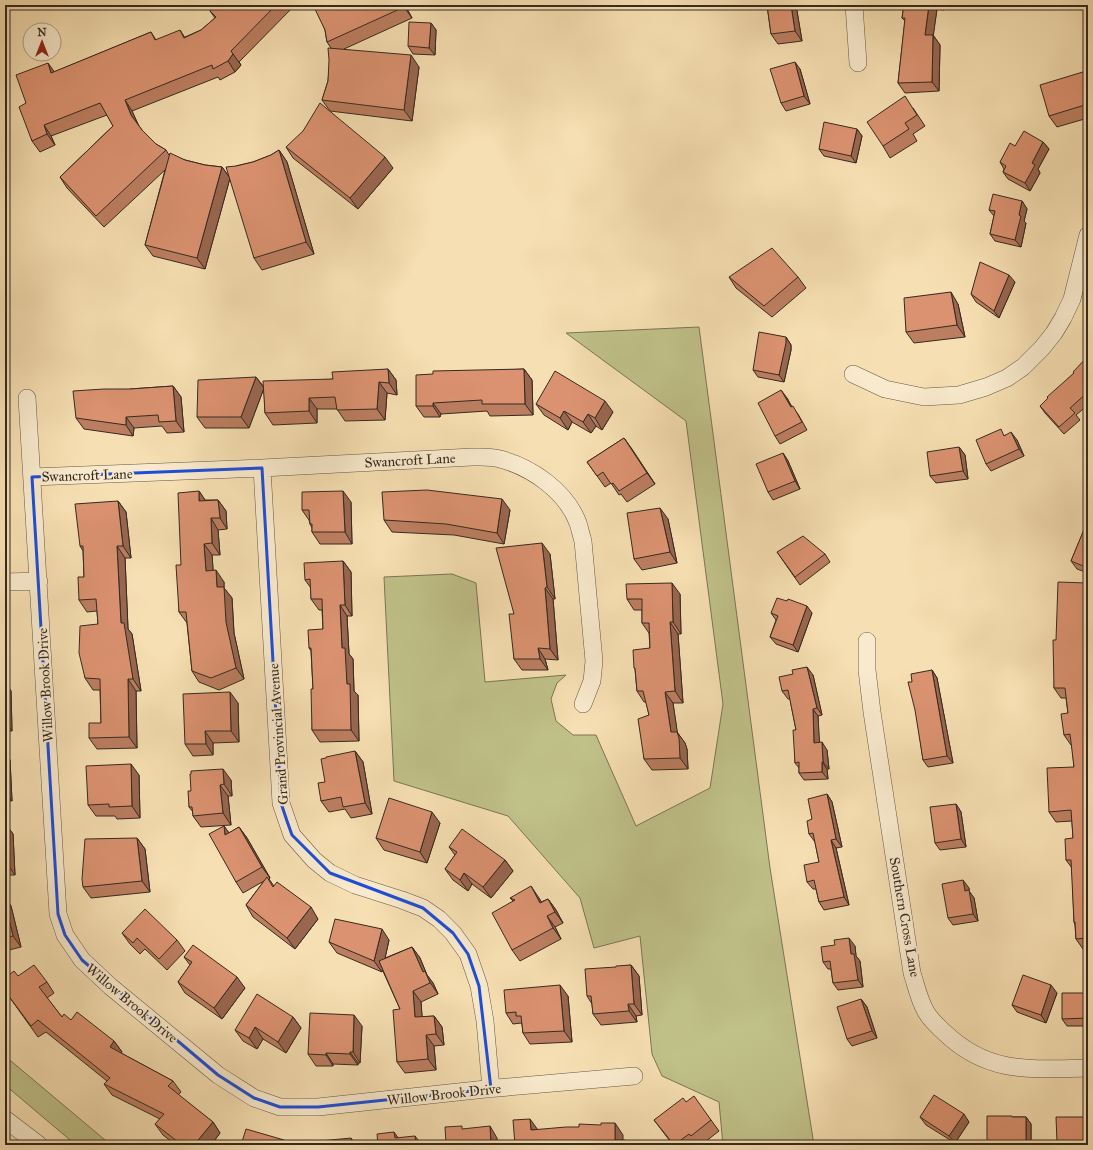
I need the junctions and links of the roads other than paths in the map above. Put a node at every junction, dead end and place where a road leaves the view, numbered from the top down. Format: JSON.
{"nodes":[{"id":1,"x":854,"y":5,"type":"edge"},
{"id":2,"x":858,"y":63,"type":"dead end"},
{"id":3,"x":1088,"y":235,"type":"edge"},
{"id":4,"x":1081,"y":295,"type":"edge"},
{"id":5,"x":853,"y":374,"type":"dead end"},
{"id":6,"x":27,"y":398,"type":"dead end"},
{"id":7,"x":262,"y":468,"type":"junction"},
{"id":8,"x":32,"y":477,"type":"junction"},
{"id":9,"x":39,"y":581,"type":"junction"},
{"id":10,"x":5,"y":582,"type":"edge"},
{"id":11,"x":867,"y":642,"type":"dead end"},
{"id":12,"x":583,"y":704,"type":"dead end"},
{"id":13,"x":1088,"y":1068,"type":"edge"},
{"id":14,"x":634,"y":1076,"type":"dead end"},
{"id":15,"x":491,"y":1089,"type":"junction"},
{"id":16,"x":5,"y":1119,"type":"edge"},
{"id":17,"x":39,"y":1145,"type":"edge"}],
"edges":[{"from":1,"to":2,"type":"street"},
{"from":3,"to":4,"type":"street"},
{"from":4,"to":5,"type":"street"},
{"from":6,"to":8,"type":"street","name":"Willow Brook Drive"},
{"from":7,"to":8,"type":"street","name":"Swancroft Lane"},
{"from":7,"to":12,"type":"street","name":"Swancroft Lane"},
{"from":7,"to":15,"type":"street","name":"Grand Provincial Avenue"},
{"from":8,"to":9,"type":"street","name":"Willow Brook Drive"},
{"from":9,"to":10,"type":"street"},
{"from":9,"to":15,"type":"street","name":"Willow Brook Drive"},
{"from":11,"to":13,"type":"street","name":"Southern Cross Lane"},
{"from":14,"to":15,"type":"street","name":"Willow Brook Drive"},
{"from":16,"to":17,"type":"street"}]}
